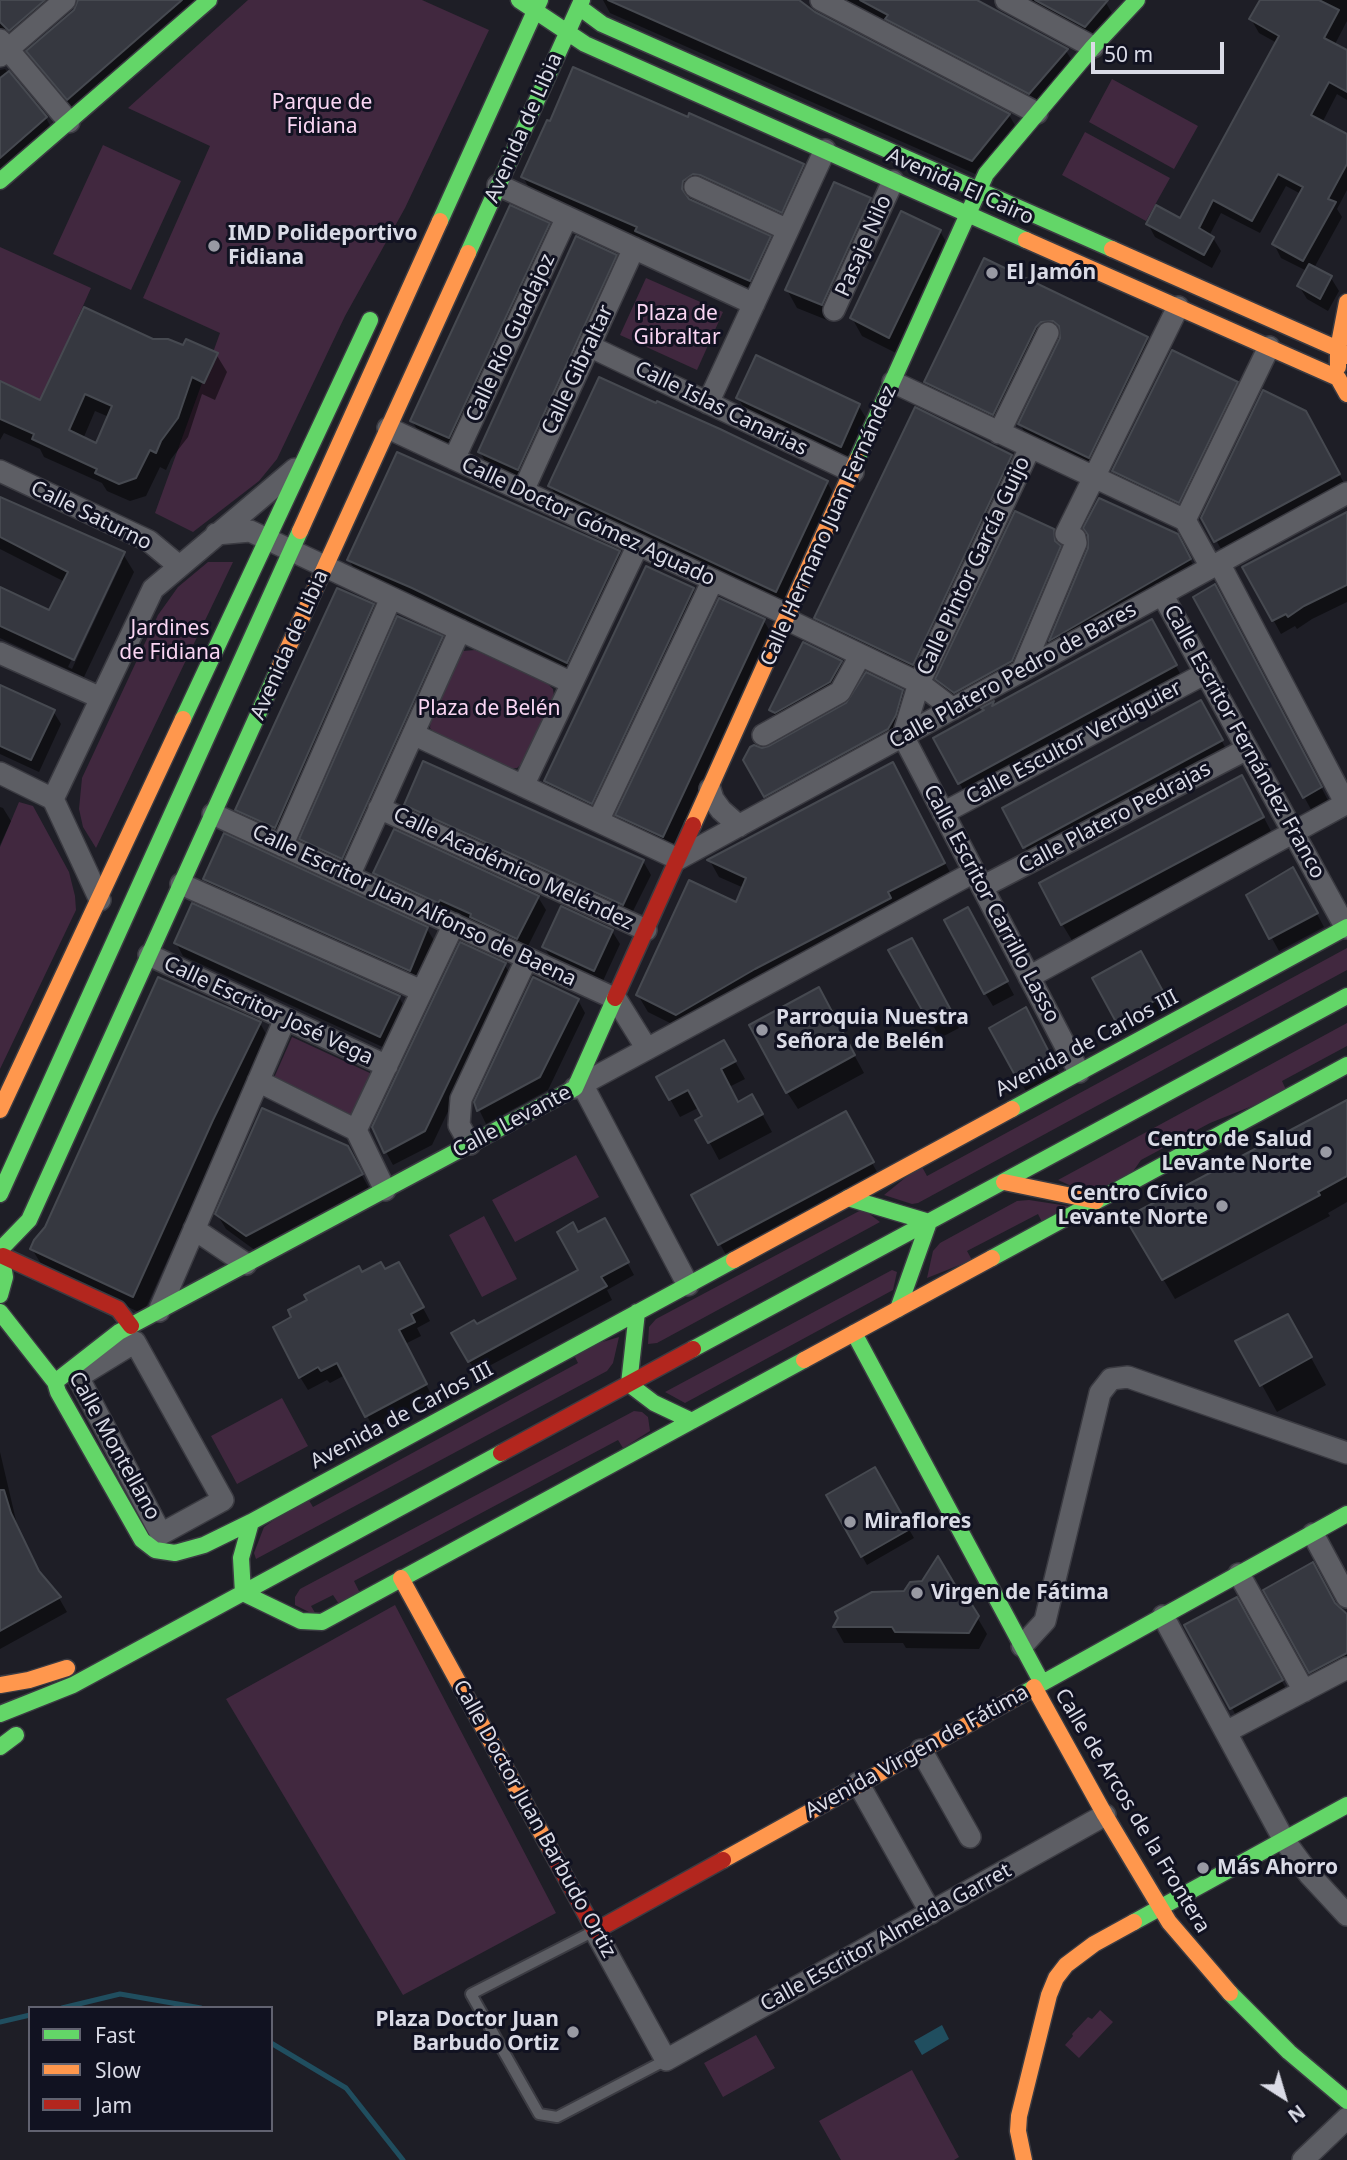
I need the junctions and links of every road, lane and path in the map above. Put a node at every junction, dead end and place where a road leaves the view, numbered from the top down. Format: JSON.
{"nodes":[{"id":1,"x":65,"y":0,"type":"edge"},
{"id":2,"x":209,"y":0,"type":"edge"},
{"id":3,"x":821,"y":0,"type":"edge"},
{"id":4,"x":1006,"y":0,"type":"edge"},
{"id":5,"x":1134,"y":1,"type":"edge"},
{"id":6,"x":519,"y":3,"type":"edge"},
{"id":7,"x":580,"y":4,"type":"edge"},
{"id":8,"x":538,"y":5,"type":"edge"},
{"id":9,"x":567,"y":33,"type":"junction"},
{"id":10,"x":1094,"y":47,"type":"junction"},
{"id":11,"x":3,"y":49,"type":"edge"},
{"id":12,"x":511,"y":65,"type":"junction"},
{"id":13,"x":1038,"y":113,"type":"junction"},
{"id":14,"x":69,"y":122,"type":"junction"},
{"id":15,"x":825,"y":150,"type":"junction"},
{"id":16,"x":0,"y":181,"type":"edge"},
{"id":17,"x":893,"y":181,"type":"junction"},
{"id":18,"x":498,"y":185,"type":"junction"},
{"id":19,"x":695,"y":187,"type":"dead end"},
{"id":20,"x":980,"y":191,"type":"junction"},
{"id":21,"x":969,"y":214,"type":"junction"},
{"id":22,"x":567,"y":217,"type":"junction"},
{"id":23,"x":788,"y":230,"type":"junction"},
{"id":24,"x":634,"y":248,"type":"junction"},
{"id":25,"x":378,"y":301,"type":"dead end"},
{"id":26,"x":1347,"y":302,"type":"edge"},
{"id":27,"x":754,"y":304,"type":"junction"},
{"id":28,"x":1178,"y":307,"type":"junction"},
{"id":29,"x":834,"y":310,"type":"dead end"},
{"id":30,"x":1048,"y":333,"type":"dead end"},
{"id":31,"x":589,"y":346,"type":"junction"},
{"id":32,"x":1269,"y":347,"type":"junction"},
{"id":33,"x":1342,"y":352,"type":"edge"},
{"id":34,"x":1338,"y":377,"type":"junction"},
{"id":35,"x":893,"y":382,"type":"junction"},
{"id":36,"x":1347,"y":394,"type":"edge"},
{"id":37,"x":708,"y":403,"type":"junction"},
{"id":38,"x":388,"y":428,"type":"junction"},
{"id":39,"x":999,"y":433,"type":"junction"},
{"id":40,"x":1030,"y":448,"type":"junction"},
{"id":41,"x":454,"y":459,"type":"junction"},
{"id":42,"x":304,"y":461,"type":"junction"},
{"id":43,"x":0,"y":471,"type":"edge"},
{"id":44,"x":853,"y":472,"type":"junction"},
{"id":45,"x":1093,"y":477,"type":"junction"},
{"id":46,"x":523,"y":491,"type":"junction"},
{"id":47,"x":1347,"y":493,"type":"edge"},
{"id":48,"x":1185,"y":520,"type":"junction"},
{"id":49,"x":216,"y":534,"type":"junction"},
{"id":50,"x":267,"y":540,"type":"junction"},
{"id":51,"x":638,"y":545,"type":"junction"},
{"id":52,"x":290,"y":550,"type":"junction"},
{"id":53,"x":1215,"y":565,"type":"junction"},
{"id":54,"x":179,"y":566,"type":"junction"},
{"id":55,"x":325,"y":567,"type":"junction"},
{"id":56,"x":713,"y":580,"type":"junction"},
{"id":57,"x":1162,"y":594,"type":"junction"},
{"id":58,"x":391,"y":598,"type":"junction"},
{"id":59,"x":787,"y":617,"type":"junction"},
{"id":60,"x":460,"y":630,"type":"junction"},
{"id":61,"x":0,"y":653,"type":"edge"},
{"id":62,"x":860,"y":656,"type":"junction"},
{"id":63,"x":1021,"y":671,"type":"junction"},
{"id":64,"x":1206,"y":673,"type":"junction"},
{"id":65,"x":572,"y":683,"type":"junction"},
{"id":66,"x":919,"y":684,"type":"junction"},
{"id":67,"x":101,"y":698,"type":"junction"},
{"id":68,"x":953,"y":709,"type":"junction"},
{"id":69,"x":413,"y":734,"type":"junction"},
{"id":70,"x":763,"y":735,"type":"dead end"},
{"id":71,"x":903,"y":736,"type":"junction"},
{"id":72,"x":1247,"y":749,"type":"junction"},
{"id":73,"x":0,"y":774,"type":"edge"},
{"id":74,"x":523,"y":786,"type":"junction"},
{"id":75,"x":710,"y":789,"type":"junction"},
{"id":76,"x":53,"y":799,"type":"junction"},
{"id":77,"x":1346,"y":803,"type":"edge"},
{"id":78,"x":379,"y":808,"type":"junction"},
{"id":79,"x":943,"y":813,"type":"junction"},
{"id":80,"x":213,"y":814,"type":"junction"},
{"id":81,"x":598,"y":821,"type":"junction"},
{"id":82,"x":739,"y":826,"type":"junction"},
{"id":83,"x":1293,"y":832,"type":"junction"},
{"id":84,"x":282,"y":846,"type":"junction"},
{"id":85,"x":678,"y":859,"type":"junction"},
{"id":86,"x":85,"y":871,"type":"junction"},
{"id":87,"x":112,"y":871,"type":"junction"},
{"id":88,"x":144,"y":876,"type":"junction"},
{"id":89,"x":349,"y":876,"type":"junction"},
{"id":90,"x":978,"y":880,"type":"junction"},
{"id":91,"x":181,"y":884,"type":"junction"},
{"id":92,"x":100,"y":900,"type":"junction"},
{"id":93,"x":454,"y":924,"type":"junction"},
{"id":94,"x":1346,"y":927,"type":"edge"},
{"id":95,"x":646,"y":930,"type":"junction"},
{"id":96,"x":149,"y":955,"type":"junction"},
{"id":97,"x":527,"y":958,"type":"junction"},
{"id":98,"x":1029,"y":977,"type":"junction"},
{"id":99,"x":422,"y":991,"type":"junction"},
{"id":100,"x":1347,"y":996,"type":"edge"},
{"id":101,"x":615,"y":999,"type":"junction"},
{"id":102,"x":285,"y":1018,"type":"junction"},
{"id":103,"x":647,"y":1049,"type":"junction"},
{"id":104,"x":1347,"y":1065,"type":"edge"},
{"id":105,"x":387,"y":1066,"type":"junction"},
{"id":106,"x":1079,"y":1072,"type":"junction"},
{"id":107,"x":258,"y":1081,"type":"junction"},
{"id":108,"x":578,"y":1086,"type":"junction"},
{"id":109,"x":0,"y":1110,"type":"edge"},
{"id":110,"x":356,"y":1130,"type":"junction"},
{"id":111,"x":470,"y":1144,"type":"junction"},
{"id":112,"x":1004,"y":1182,"type":"junction"},
{"id":113,"x":385,"y":1190,"type":"junction"},
{"id":114,"x":0,"y":1194,"type":"edge"},
{"id":115,"x":848,"y":1198,"type":"junction"},
{"id":116,"x":1096,"y":1201,"type":"junction"},
{"id":117,"x":929,"y":1222,"type":"junction"},
{"id":118,"x":194,"y":1229,"type":"junction"},
{"id":119,"x":1,"y":1251,"type":"edge"},
{"id":120,"x":246,"y":1264,"type":"junction"},
{"id":121,"x":688,"y":1285,"type":"junction"},
{"id":122,"x":0,"y":1295,"type":"edge"},
{"id":123,"x":898,"y":1309,"type":"junction"},
{"id":124,"x":159,"y":1311,"type":"junction"},
{"id":125,"x":0,"y":1312,"type":"edge"},
{"id":126,"x":636,"y":1312,"type":"junction"},
{"id":127,"x":131,"y":1326,"type":"junction"},
{"id":128,"x":854,"y":1333,"type":"junction"},
{"id":129,"x":55,"y":1382,"type":"junction"},
{"id":130,"x":629,"y":1384,"type":"junction"},
{"id":131,"x":692,"y":1421,"type":"junction"},
{"id":132,"x":1347,"y":1453,"type":"edge"},
{"id":133,"x":223,"y":1500,"type":"joint"},
{"id":134,"x":1347,"y":1514,"type":"edge"},
{"id":135,"x":245,"y":1520,"type":"junction"},
{"id":136,"x":1313,"y":1534,"type":"junction"},
{"id":137,"x":1239,"y":1574,"type":"junction"},
{"id":138,"x":401,"y":1578,"type":"junction"},
{"id":139,"x":243,"y":1593,"type":"junction"},
{"id":140,"x":1347,"y":1597,"type":"edge"},
{"id":141,"x":201,"y":1616,"type":"junction"},
{"id":142,"x":1163,"y":1616,"type":"junction"},
{"id":143,"x":1022,"y":1646,"type":"junction"},
{"id":144,"x":138,"y":1650,"type":"junction"},
{"id":145,"x":1347,"y":1668,"type":"edge"},
{"id":146,"x":0,"y":1685,"type":"edge"},
{"id":147,"x":1038,"y":1685,"type":"junction"},
{"id":148,"x":1304,"y":1691,"type":"junction"},
{"id":149,"x":72,"y":1702,"type":"dead end"},
{"id":150,"x":0,"y":1714,"type":"edge"},
{"id":151,"x":22,"y":1732,"type":"dead end"},
{"id":152,"x":1226,"y":1732,"type":"junction"},
{"id":153,"x":0,"y":1746,"type":"edge"},
{"id":154,"x":921,"y":1750,"type":"junction"},
{"id":155,"x":858,"y":1783,"type":"junction"},
{"id":156,"x":1347,"y":1805,"type":"edge"},
{"id":157,"x":1105,"y":1815,"type":"junction"},
{"id":158,"x":970,"y":1837,"type":"dead end"},
{"id":159,"x":1284,"y":1840,"type":"junction"},
{"id":160,"x":1160,"y":1908,"type":"junction"},
{"id":161,"x":931,"y":1913,"type":"junction"},
{"id":162,"x":1347,"y":1915,"type":"edge"},
{"id":163,"x":595,"y":1931,"type":"junction"},
{"id":164,"x":666,"y":2060,"type":"junction"},
{"id":165,"x":1347,"y":2101,"type":"edge"},
{"id":166,"x":1347,"y":2118,"type":"edge"},
{"id":167,"x":1024,"y":2160,"type":"edge"},
{"id":168,"x":1303,"y":2160,"type":"edge"}],
"edges":[{"from":1,"to":11,"type":"street"},
{"from":2,"to":14,"type":"main road"},
{"from":3,"to":13,"type":"street"},
{"from":4,"to":10,"type":"street"},
{"from":5,"to":10,"type":"main road","name":"Calle Hermano Juan Fernández"},
{"from":6,"to":8,"type":"main road","name":"Avenida de Libia"},
{"from":7,"to":9,"type":"main road","name":"Avenida de Libia"},
{"from":7,"to":20,"type":"main road","name":"Avenida El Cairo"},
{"from":8,"to":9,"type":"main road","name":"Avenida de Libia"},
{"from":8,"to":12,"type":"main road","name":"Avenida de Libia"},
{"from":9,"to":12,"type":"main road","name":"Avenida de Libia"},
{"from":9,"to":15,"type":"main road","name":"Avenida El Cairo"},
{"from":9,"to":18,"type":"main road","name":"Avenida de Libia"},
{"from":10,"to":13,"type":"main road","name":"Calle Hermano Juan Fernández"},
{"from":11,"to":14,"type":"street"},
{"from":12,"to":52,"type":"main road","name":"Avenida de Libia"},
{"from":13,"to":20,"type":"main road","name":"Calle Hermano Juan Fernández"},
{"from":14,"to":16,"type":"main road"},
{"from":15,"to":17,"type":"main road","name":"Avenida El Cairo"},
{"from":15,"to":23,"type":"street"},
{"from":17,"to":21,"type":"main road","name":"Avenida El Cairo"},
{"from":17,"to":29,"type":"street","name":"Pasaje Nilo"},
{"from":18,"to":22,"type":"street"},
{"from":18,"to":38,"type":"main road","name":"Avenida de Libia"},
{"from":19,"to":23,"type":"street"},
{"from":20,"to":21,"type":"main road","name":"Calle Hermano Juan Fernández"},
{"from":20,"to":33,"type":"main road","name":"Avenida El Cairo"},
{"from":21,"to":28,"type":"main road","name":"Avenida El Cairo"},
{"from":21,"to":35,"type":"main road","name":"Calle Hermano Juan Fernández"},
{"from":22,"to":24,"type":"street"},
{"from":22,"to":41,"type":"street","name":"Calle Río Guadajoz"},
{"from":23,"to":27,"type":"street"},
{"from":24,"to":27,"type":"street"},
{"from":24,"to":31,"type":"street","name":"Calle Gibraltar"},
{"from":25,"to":42,"type":"main road"},
{"from":26,"to":33,"type":"main road"},
{"from":27,"to":37,"type":"street"},
{"from":28,"to":32,"type":"main road","name":"Avenida El Cairo"},
{"from":28,"to":45,"type":"street"},
{"from":30,"to":39,"type":"street"},
{"from":31,"to":37,"type":"street","name":"Calle Islas Canarias"},
{"from":31,"to":46,"type":"street","name":"Calle Gibraltar"},
{"from":32,"to":34,"type":"main road","name":"Avenida El Cairo"},
{"from":32,"to":48,"type":"street"},
{"from":33,"to":34,"type":"main road"},
{"from":34,"to":36,"type":"main road"},
{"from":35,"to":39,"type":"street"},
{"from":35,"to":44,"type":"main road","name":"Calle Hermano Juan Fernández"},
{"from":37,"to":44,"type":"street","name":"Calle Islas Canarias"},
{"from":38,"to":41,"type":"street","name":"Calle Doctor Gómez Aguado"},
{"from":38,"to":55,"type":"main road","name":"Avenida de Libia"},
{"from":39,"to":40,"type":"street"},
{"from":40,"to":45,"type":"street"},
{"from":40,"to":66,"type":"street","name":"Calle Pintor García Guijo"},
{"from":41,"to":46,"type":"street","name":"Calle Doctor Gómez Aguado"},
{"from":42,"to":49,"type":"street"},
{"from":42,"to":50,"type":"main road"},
{"from":43,"to":54,"type":"street","name":"Calle Saturno"},
{"from":44,"to":59,"type":"main road","name":"Calle Hermano Juan Fernández"},
{"from":45,"to":48,"type":"street"},
{"from":45,"to":63,"type":"street"},
{"from":46,"to":51,"type":"street","name":"Calle Doctor Gómez Aguado"},
{"from":47,"to":53,"type":"street","name":"Calle Platero Pedro de Bares"},
{"from":48,"to":53,"type":"street"},
{"from":49,"to":50,"type":"street","name":"Avenida de Libia"},
{"from":49,"to":54,"type":"street"},
{"from":50,"to":52,"type":"street","name":"Avenida de Libia"},
{"from":50,"to":87,"type":"main road"},
{"from":51,"to":56,"type":"street","name":"Calle Doctor Gómez Aguado"},
{"from":51,"to":65,"type":"street"},
{"from":52,"to":55,"type":"street"},
{"from":52,"to":88,"type":"main road","name":"Avenida de Libia"},
{"from":53,"to":57,"type":"street","name":"Calle Platero Pedro de Bares"},
{"from":53,"to":77,"type":"street"},
{"from":54,"to":67,"type":"street"},
{"from":55,"to":58,"type":"street"},
{"from":55,"to":80,"type":"main road","name":"Avenida de Libia"},
{"from":56,"to":59,"type":"street","name":"Calle Doctor Gómez Aguado"},
{"from":56,"to":81,"type":"street"},
{"from":57,"to":63,"type":"street","name":"Calle Platero Pedro de Bares"},
{"from":57,"to":64,"type":"street","name":"Calle Escritor Fernández Franco"},
{"from":58,"to":60,"type":"street"},
{"from":58,"to":84,"type":"street"},
{"from":59,"to":62,"type":"street","name":"Calle Pintor García Guijo"},
{"from":59,"to":75,"type":"main road","name":"Calle Hermano Juan Fernández"},
{"from":60,"to":65,"type":"street"},
{"from":60,"to":69,"type":"street"},
{"from":61,"to":67,"type":"street"},
{"from":62,"to":66,"type":"street","name":"Calle Pintor García Guijo"},
{"from":62,"to":70,"type":"street"},
{"from":63,"to":68,"type":"street","name":"Calle Platero Pedro de Bares"},
{"from":64,"to":72,"type":"street","name":"Calle Escritor Fernández Franco"},
{"from":64,"to":79,"type":"street","name":"Calle Escultor Verdiguier"},
{"from":65,"to":74,"type":"street"},
{"from":66,"to":68,"type":"street","name":"Calle Pintor García Guijo"},
{"from":66,"to":71,"type":"street","name":"Calle Pintor García Guijo"},
{"from":67,"to":76,"type":"street"},
{"from":68,"to":71,"type":"street","name":"Calle Platero Pedro de Bares"},
{"from":69,"to":74,"type":"street"},
{"from":69,"to":78,"type":"street"},
{"from":71,"to":79,"type":"street","name":"Calle Escritor Carrillo Lasso"},
{"from":71,"to":82,"type":"street","name":"Calle Platero Pedro de Bares"},
{"from":72,"to":83,"type":"street","name":"Calle Escritor Fernández Franco"},
{"from":72,"to":90,"type":"street","name":"Calle Platero Pedrajas"},
{"from":73,"to":76,"type":"street"},
{"from":74,"to":81,"type":"street"},
{"from":75,"to":82,"type":"street"},
{"from":75,"to":85,"type":"main road","name":"Calle Hermano Juan Fernández"},
{"from":76,"to":86,"type":"street"},
{"from":77,"to":83,"type":"street"},
{"from":78,"to":89,"type":"street"},
{"from":78,"to":95,"type":"street","name":"Calle Académico Meléndez"},
{"from":79,"to":90,"type":"street","name":"Calle Escritor Carrillo Lasso"},
{"from":80,"to":84,"type":"street","name":"Calle Escritor Juan Alfonso de Baena"},
{"from":80,"to":88,"type":"main road"},
{"from":80,"to":91,"type":"main road","name":"Avenida de Libia"},
{"from":81,"to":85,"type":"street"},
{"from":82,"to":85,"type":"street","name":"Calle Platero Pedro de Bares"},
{"from":83,"to":94,"type":"street","name":"Calle Escritor Fernández Franco"},
{"from":83,"to":98,"type":"street"},
{"from":84,"to":89,"type":"street","name":"Calle Escritor Juan Alfonso de Baena"},
{"from":85,"to":95,"type":"main road","name":"Calle Hermano Juan Fernández"},
{"from":86,"to":87,"type":"street"},
{"from":86,"to":92,"type":"street"},
{"from":87,"to":88,"type":"street"},
{"from":87,"to":92,"type":"main road"},
{"from":88,"to":114,"type":"main road","name":"Avenida de Libia"},
{"from":89,"to":93,"type":"street","name":"Calle Escritor Juan Alfonso de Baena"},
{"from":90,"to":98,"type":"street","name":"Calle Escritor Carrillo Lasso"},
{"from":90,"to":103,"type":"street","name":"Calle Levante"},
{"from":91,"to":96,"type":"main road","name":"Avenida de Libia"},
{"from":91,"to":99,"type":"street"},
{"from":92,"to":109,"type":"main road"},
{"from":93,"to":97,"type":"street","name":"Calle Escritor Juan Alfonso de Baena"},
{"from":93,"to":99,"type":"street"},
{"from":94,"to":106,"type":"main road","name":"Avenida de Carlos III"},
{"from":95,"to":101,"type":"main road","name":"Calle Hermano Juan Fernández"},
{"from":96,"to":102,"type":"street","name":"Calle Escritor José Vega"},
{"from":96,"to":119,"type":"main road","name":"Avenida de Libia"},
{"from":97,"to":101,"type":"street","name":"Calle Escritor Juan Alfonso de Baena"},
{"from":97,"to":111,"type":"street"},
{"from":98,"to":106,"type":"street","name":"Calle Escritor Carrillo Lasso"},
{"from":99,"to":105,"type":"street"},
{"from":100,"to":112,"type":"main road"},
{"from":101,"to":103,"type":"street"},
{"from":101,"to":108,"type":"main road","name":"Calle Hermano Juan Fernández"},
{"from":102,"to":105,"type":"street","name":"Calle Escritor José Vega"},
{"from":102,"to":107,"type":"street"},
{"from":103,"to":108,"type":"street","name":"Calle Levante"},
{"from":104,"to":116,"type":"main road"},
{"from":105,"to":110,"type":"street"},
{"from":106,"to":115,"type":"main road","name":"Avenida de Carlos III"},
{"from":107,"to":110,"type":"street"},
{"from":107,"to":118,"type":"street"},
{"from":108,"to":111,"type":"main road","name":"Calle Levante"},
{"from":108,"to":121,"type":"street"},
{"from":110,"to":113,"type":"street"},
{"from":111,"to":113,"type":"main road","name":"Calle Levante"},
{"from":112,"to":116,"type":"main road"},
{"from":112,"to":117,"type":"main road"},
{"from":113,"to":120,"type":"main road","name":"Calle Levante"},
{"from":115,"to":117,"type":"main road"},
{"from":115,"to":121,"type":"main road","name":"Avenida de Carlos III"},
{"from":116,"to":123,"type":"main road"},
{"from":117,"to":123,"type":"main road"},
{"from":117,"to":130,"type":"main road"},
{"from":118,"to":120,"type":"street"},
{"from":118,"to":124,"type":"street"},
{"from":119,"to":122,"type":"main road"},
{"from":119,"to":127,"type":"main road"},
{"from":120,"to":124,"type":"main road","name":"Calle Levante"},
{"from":121,"to":126,"type":"main road","name":"Avenida de Carlos III"},
{"from":123,"to":128,"type":"main road"},
{"from":124,"to":127,"type":"main road","name":"Calle Levante"},
{"from":125,"to":129,"type":"main road","name":"Calle Montellano"},
{"from":126,"to":130,"type":"main road"},
{"from":126,"to":135,"type":"main road","name":"Avenida de Carlos III"},
{"from":127,"to":129,"type":"main road","name":"Calle Levante"},
{"from":127,"to":135,"type":"street"},
{"from":128,"to":131,"type":"main road"},
{"from":128,"to":143,"type":"main road","name":"Calle de Arcos de la Frontera"},
{"from":129,"to":135,"type":"main road","name":"Calle Montellano"},
{"from":130,"to":131,"type":"main road"},
{"from":130,"to":139,"type":"main road"},
{"from":131,"to":138,"type":"main road"},
{"from":132,"to":143,"type":"street"},
{"from":133,"to":133,"type":"street"},
{"from":134,"to":136,"type":"main road","name":"Avenida Virgen de Fátima"},
{"from":135,"to":139,"type":"main road"},
{"from":136,"to":137,"type":"main road","name":"Avenida Virgen de Fátima"},
{"from":136,"to":140,"type":"street"},
{"from":137,"to":142,"type":"main road","name":"Avenida Virgen de Fátima"},
{"from":137,"to":148,"type":"street"},
{"from":138,"to":139,"type":"main road"},
{"from":138,"to":163,"type":"main road","name":"Calle Doctor Juan Barbudo Ortiz"},
{"from":139,"to":141,"type":"main road"},
{"from":141,"to":144,"type":"main road"},
{"from":141,"to":149,"type":"main road"},
{"from":142,"to":147,"type":"main road","name":"Avenida Virgen de Fátima"},
{"from":142,"to":152,"type":"street"},
{"from":143,"to":147,"type":"main road","name":"Calle de Arcos de la Frontera"},
{"from":144,"to":146,"type":"main road"},
{"from":144,"to":150,"type":"main road"},
{"from":145,"to":148,"type":"street"},
{"from":147,"to":154,"type":"main road","name":"Avenida Virgen de Fátima"},
{"from":147,"to":157,"type":"main road","name":"Calle de Arcos de la Frontera"},
{"from":148,"to":152,"type":"street"},
{"from":151,"to":153,"type":"main road"},
{"from":152,"to":159,"type":"street"},
{"from":154,"to":155,"type":"main road","name":"Avenida Virgen de Fátima"},
{"from":154,"to":158,"type":"street"},
{"from":155,"to":161,"type":"street"},
{"from":155,"to":163,"type":"main road","name":"Avenida Virgen de Fátima"},
{"from":156,"to":159,"type":"main road"},
{"from":157,"to":160,"type":"main road","name":"Calle de Arcos de la Frontera"},
{"from":157,"to":161,"type":"street","name":"Calle Escritor Almeida Garret"},
{"from":159,"to":160,"type":"main road"},
{"from":159,"to":162,"type":"street"},
{"from":160,"to":165,"type":"main road","name":"Calle de Arcos de la Frontera"},
{"from":160,"to":167,"type":"main road"},
{"from":161,"to":164,"type":"street","name":"Calle Escritor Almeida Garret"},
{"from":163,"to":164,"type":"street","name":"Calle Doctor Juan Barbudo Ortiz"},
{"from":163,"to":164,"type":"lane"},
{"from":166,"to":168,"type":"street"}]}
